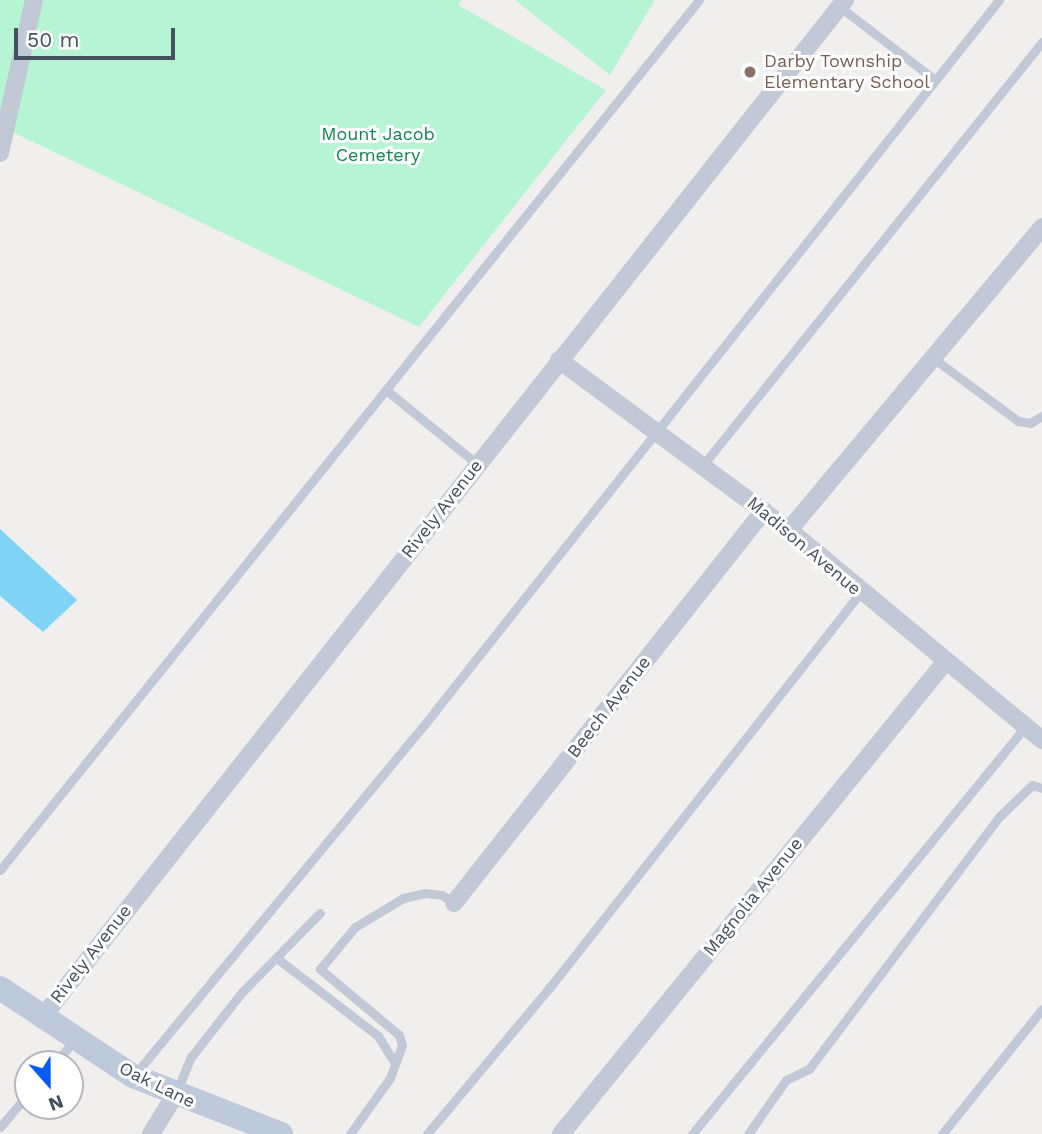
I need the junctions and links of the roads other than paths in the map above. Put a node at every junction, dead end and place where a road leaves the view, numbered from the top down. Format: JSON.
{"nodes":[{"id":1,"x":34,"y":0,"type":"edge"},
{"id":2,"x":699,"y":0,"type":"edge"},
{"id":3,"x":999,"y":0,"type":"edge"},
{"id":4,"x":842,"y":3,"type":"edge"},
{"id":5,"x":1042,"y":42,"type":"edge"},
{"id":6,"x":935,"y":80,"type":"junction"},
{"id":7,"x":0,"y":153,"type":"edge"},
{"id":8,"x":1042,"y":227,"type":"edge"},
{"id":9,"x":933,"y":358,"type":"junction"},
{"id":10,"x":559,"y":360,"type":"junction"},
{"id":11,"x":386,"y":390,"type":"junction"},
{"id":12,"x":1042,"y":416,"type":"edge"},
{"id":13,"x":656,"y":433,"type":"junction"},
{"id":14,"x":477,"y":464,"type":"junction"},
{"id":15,"x":703,"y":465,"type":"junction"},
{"id":16,"x":764,"y":511,"type":"junction"},
{"id":17,"x":789,"y":530,"type":"junction"},
{"id":18,"x":860,"y":593,"type":"junction"},
{"id":19,"x":946,"y":661,"type":"junction"},
{"id":20,"x":1025,"y":727,"type":"junction"},
{"id":21,"x":1042,"y":740,"type":"edge"},
{"id":22,"x":1042,"y":788,"type":"edge"},
{"id":23,"x":0,"y":870,"type":"edge"},
{"id":24,"x":454,"y":903,"type":"joint"},
{"id":25,"x":320,"y":913,"type":"dead end"},
{"id":26,"x":278,"y":958,"type":"junction"},
{"id":27,"x":0,"y":988,"type":"edge"},
{"id":28,"x":1042,"y":1009,"type":"edge"},
{"id":29,"x":41,"y":1019,"type":"junction"},
{"id":30,"x":75,"y":1040,"type":"junction"},
{"id":31,"x":66,"y":1050,"type":"edge"},
{"id":32,"x":395,"y":1065,"type":"junction"},
{"id":33,"x":133,"y":1076,"type":"junction"},
{"id":34,"x":175,"y":1095,"type":"junction"},
{"id":35,"x":14,"y":1110,"type":"edge"},
{"id":36,"x":0,"y":1127,"type":"edge"},
{"id":37,"x":151,"y":1134,"type":"edge"},
{"id":38,"x":281,"y":1134,"type":"edge"},
{"id":39,"x":349,"y":1134,"type":"edge"},
{"id":40,"x":427,"y":1134,"type":"edge"},
{"id":41,"x":561,"y":1134,"type":"edge"},
{"id":42,"x":692,"y":1134,"type":"edge"},
{"id":43,"x":748,"y":1134,"type":"edge"},
{"id":44,"x":942,"y":1134,"type":"edge"}],
"edges":[{"from":1,"to":7,"type":"street"},
{"from":2,"to":11,"type":"lane"},
{"from":3,"to":6,"type":"lane"},
{"from":4,"to":6,"type":"lane"},
{"from":4,"to":10,"type":"street","name":"Rively Avenue"},
{"from":5,"to":15,"type":"lane"},
{"from":6,"to":13,"type":"lane"},
{"from":8,"to":9,"type":"street"},
{"from":9,"to":12,"type":"lane"},
{"from":9,"to":17,"type":"street"},
{"from":10,"to":13,"type":"street","name":"Madison Avenue"},
{"from":10,"to":14,"type":"street","name":"Rively Avenue"},
{"from":11,"to":14,"type":"lane"},
{"from":11,"to":23,"type":"lane"},
{"from":13,"to":15,"type":"street","name":"Madison Avenue"},
{"from":13,"to":33,"type":"lane"},
{"from":14,"to":29,"type":"street","name":"Rively Avenue"},
{"from":15,"to":16,"type":"street","name":"Madison Avenue"},
{"from":16,"to":17,"type":"street","name":"Madison Avenue"},
{"from":16,"to":24,"type":"street","name":"Beech Avenue"},
{"from":17,"to":18,"type":"street","name":"Madison Avenue"},
{"from":18,"to":19,"type":"street","name":"Madison Avenue"},
{"from":18,"to":40,"type":"lane"},
{"from":19,"to":20,"type":"street","name":"Madison Avenue"},
{"from":19,"to":41,"type":"street","name":"Magnolia Avenue"},
{"from":20,"to":21,"type":"street","name":"Madison Avenue"},
{"from":20,"to":42,"type":"lane"},
{"from":22,"to":43,"type":"lane"},
{"from":24,"to":32,"type":"lane"},
{"from":25,"to":26,"type":"lane"},
{"from":26,"to":32,"type":"lane"},
{"from":26,"to":34,"type":"lane"},
{"from":27,"to":29,"type":"main road","name":"Oak Lane"},
{"from":28,"to":44,"type":"lane"},
{"from":29,"to":30,"type":"main road","name":"Oak Lane"},
{"from":30,"to":31,"type":"lane"},
{"from":30,"to":33,"type":"main road","name":"Oak Lane"},
{"from":32,"to":39,"type":"lane"},
{"from":33,"to":34,"type":"main road","name":"Oak Lane"},
{"from":34,"to":37,"type":"street"},
{"from":34,"to":38,"type":"main road","name":"Oak Lane"},
{"from":35,"to":36,"type":"lane"}]}
